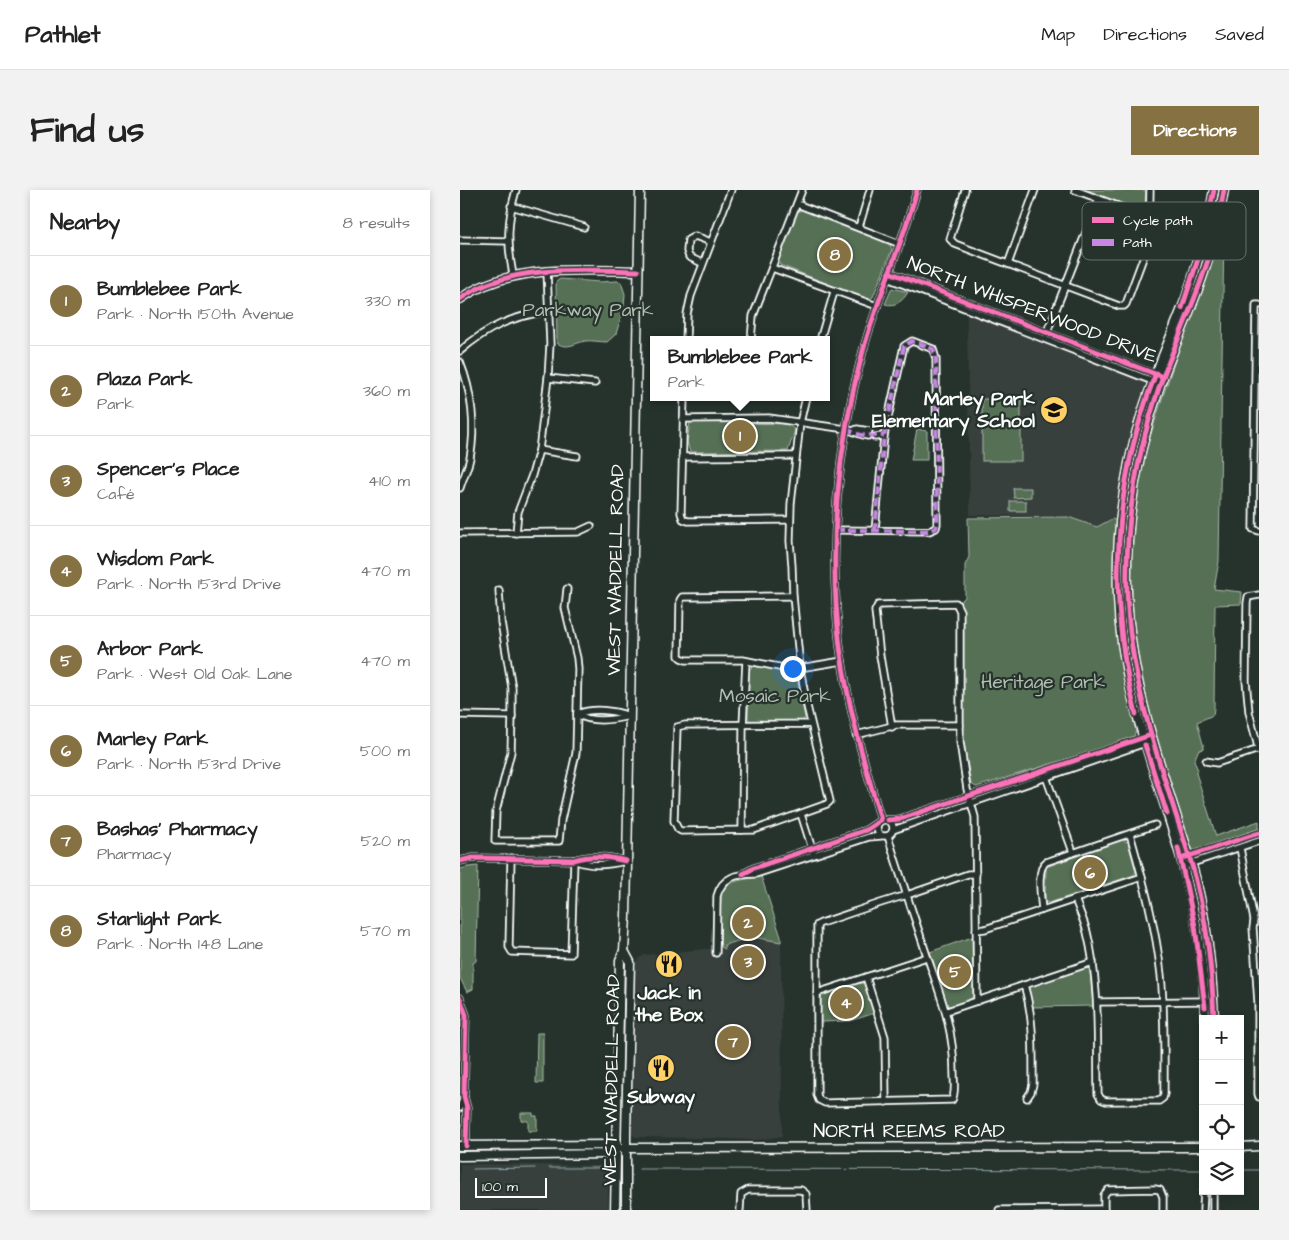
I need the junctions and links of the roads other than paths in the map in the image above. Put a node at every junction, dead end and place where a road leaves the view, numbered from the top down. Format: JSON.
{"nodes":[{"id":1,"x":516,"y":190,"type":"edge"},
{"id":2,"x":640,"y":190,"type":"edge"},
{"id":3,"x":731,"y":190,"type":"edge"},
{"id":4,"x":802,"y":190,"type":"edge"},
{"id":5,"x":870,"y":190,"type":"edge"},
{"id":6,"x":917,"y":190,"type":"edge"},
{"id":7,"x":965,"y":190,"type":"edge"},
{"id":8,"x":1035,"y":190,"type":"edge"},
{"id":9,"x":1074,"y":190,"type":"edge"},
{"id":10,"x":1099,"y":199,"type":"junction"},
{"id":11,"x":1098,"y":202,"type":"edge"},
{"id":12,"x":1107,"y":202,"type":"edge"},
{"id":13,"x":797,"y":204,"type":"junction"},
{"id":14,"x":511,"y":206,"type":"junction"},
{"id":15,"x":584,"y":227,"type":"dead end"},
{"id":16,"x":859,"y":227,"type":"junction"},
{"id":17,"x":460,"y":240,"type":"edge"},
{"id":18,"x":508,"y":241,"type":"junction"},
{"id":19,"x":711,"y":242,"type":"junction"},
{"id":20,"x":1082,"y":242,"type":"edge"},
{"id":21,"x":900,"y":244,"type":"junction"},
{"id":22,"x":1142,"y":260,"type":"edge"},
{"id":23,"x":1198,"y":260,"type":"edge"},
{"id":24,"x":1207,"y":260,"type":"edge"},
{"id":25,"x":702,"y":263,"type":"junction"},
{"id":26,"x":1008,"y":264,"type":"junction"},
{"id":27,"x":772,"y":268,"type":"junction"},
{"id":28,"x":547,"y":271,"type":"junction"},
{"id":29,"x":638,"y":272,"type":"junction"},
{"id":30,"x":513,"y":275,"type":"junction"},
{"id":31,"x":888,"y":275,"type":"junction"},
{"id":32,"x":1065,"y":286,"type":"junction"},
{"id":33,"x":834,"y":292,"type":"junction"},
{"id":34,"x":460,"y":299,"type":"edge"},
{"id":35,"x":1257,"y":305,"type":"edge"},
{"id":36,"x":876,"y":306,"type":"junction"},
{"id":37,"x":548,"y":312,"type":"junction"},
{"id":38,"x":1047,"y":332,"type":"junction"},
{"id":39,"x":686,"y":336,"type":"edge"},
{"id":40,"x":751,"y":336,"type":"edge"},
{"id":41,"x":821,"y":336,"type":"edge"},
{"id":42,"x":460,"y":351,"type":"edge"},
{"id":43,"x":460,"y":362,"type":"edge"},
{"id":44,"x":548,"y":378,"type":"junction"},
{"id":45,"x":1158,"y":379,"type":"junction"},
{"id":46,"x":595,"y":383,"type":"dead end"},
{"id":47,"x":684,"y":401,"type":"edge"},
{"id":48,"x":805,"y":401,"type":"edge"},
{"id":49,"x":683,"y":419,"type":"junction"},
{"id":50,"x":800,"y":422,"type":"junction"},
{"id":51,"x":849,"y":430,"type":"junction"},
{"id":52,"x":873,"y":434,"type":"junction"},
{"id":53,"x":539,"y":450,"type":"junction"},
{"id":54,"x":577,"y":456,"type":"dead end"},
{"id":55,"x":796,"y":456,"type":"junction"},
{"id":56,"x":682,"y":457,"type":"junction"},
{"id":57,"x":462,"y":476,"type":"edge"},
{"id":58,"x":460,"y":488,"type":"edge"},
{"id":59,"x":790,"y":520,"type":"junction"},
{"id":60,"x":591,"y":526,"type":"dead end"},
{"id":61,"x":836,"y":530,"type":"junction"},
{"id":62,"x":875,"y":530,"type":"junction"},
{"id":63,"x":1256,"y":530,"type":"edge"},
{"id":64,"x":516,"y":532,"type":"junction"},
{"id":65,"x":460,"y":533,"type":"edge"},
{"id":66,"x":567,"y":589,"type":"dead end"},
{"id":67,"x":499,"y":590,"type":"dead end"},
{"id":68,"x":793,"y":596,"type":"junction"},
{"id":69,"x":1259,"y":596,"type":"edge"},
{"id":70,"x":746,"y":661,"type":"junction"},
{"id":71,"x":842,"y":662,"type":"junction"},
{"id":72,"x":800,"y":668,"type":"junction"},
{"id":73,"x":577,"y":714,"type":"junction"},
{"id":74,"x":460,"y":716,"type":"edge"},
{"id":75,"x":512,"y":716,"type":"junction"},
{"id":76,"x":629,"y":716,"type":"junction"},
{"id":77,"x":811,"y":724,"type":"junction"},
{"id":78,"x":743,"y":725,"type":"junction"},
{"id":79,"x":960,"y":725,"type":"junction"},
{"id":80,"x":892,"y":726,"type":"junction"},
{"id":81,"x":856,"y":735,"type":"junction"},
{"id":82,"x":1147,"y":739,"type":"junction"},
{"id":83,"x":1259,"y":750,"type":"edge"},
{"id":84,"x":1206,"y":761,"type":"dead end"},
{"id":85,"x":1044,"y":771,"type":"junction"},
{"id":86,"x":1046,"y":778,"type":"junction"},
{"id":87,"x":970,"y":796,"type":"junction"},
{"id":88,"x":972,"y":802,"type":"junction"},
{"id":89,"x":800,"y":814,"type":"junction"},
{"id":90,"x":882,"y":821,"type":"junction"},
{"id":91,"x":1155,"y":825,"type":"dead end"},
{"id":92,"x":742,"y":830,"type":"junction"},
{"id":93,"x":893,"y":830,"type":"junction"},
{"id":94,"x":1259,"y":833,"type":"edge"},
{"id":95,"x":1130,"y":834,"type":"junction"},
{"id":96,"x":884,"y":836,"type":"junction"},
{"id":97,"x":1259,"y":841,"type":"edge"},
{"id":98,"x":1240,"y":848,"type":"junction"},
{"id":99,"x":813,"y":852,"type":"junction"},
{"id":100,"x":1073,"y":852,"type":"junction"},
{"id":101,"x":512,"y":858,"type":"junction"},
{"id":102,"x":574,"y":860,"type":"junction"},
{"id":103,"x":460,"y":861,"type":"edge"},
{"id":104,"x":626,"y":861,"type":"junction"},
{"id":105,"x":1186,"y":861,"type":"junction"},
{"id":106,"x":976,"y":874,"type":"junction"},
{"id":107,"x":1142,"y":877,"type":"junction"},
{"id":108,"x":907,"y":895,"type":"junction"},
{"id":109,"x":1075,"y":899,"type":"junction"},
{"id":110,"x":1042,"y":910,"type":"junction"},
{"id":111,"x":1257,"y":920,"type":"edge"},
{"id":112,"x":976,"y":930,"type":"junction"},
{"id":113,"x":624,"y":952,"type":"junction"},
{"id":114,"x":716,"y":953,"type":"dead end"},
{"id":115,"x":927,"y":957,"type":"junction"},
{"id":116,"x":1093,"y":962,"type":"junction"},
{"id":117,"x":866,"y":977,"type":"junction"},
{"id":118,"x":1024,"y":985,"type":"junction"},
{"id":119,"x":620,"y":987,"type":"junction"},
{"id":120,"x":818,"y":993,"type":"junction"},
{"id":121,"x":460,"y":998,"type":"edge"},
{"id":122,"x":977,"y":1001,"type":"junction"},
{"id":123,"x":1209,"y":1001,"type":"junction"},
{"id":124,"x":1097,"y":1002,"type":"junction"},
{"id":125,"x":1163,"y":1002,"type":"junction"},
{"id":126,"x":946,"y":1011,"type":"junction"},
{"id":127,"x":1206,"y":1015,"type":"edge"},
{"id":128,"x":1213,"y":1015,"type":"edge"},
{"id":129,"x":628,"y":1052,"type":"junction"},
{"id":130,"x":462,"y":1070,"type":"edge"},
{"id":131,"x":464,"y":1097,"type":"junction"},
{"id":132,"x":1259,"y":1097,"type":"edge"},
{"id":133,"x":1027,"y":1098,"type":"dead end"},
{"id":134,"x":886,"y":1102,"type":"junction"},
{"id":135,"x":460,"y":1108,"type":"edge"},
{"id":136,"x":463,"y":1146,"type":"edge"},
{"id":137,"x":1244,"y":1146,"type":"edge"},
{"id":138,"x":1259,"y":1146,"type":"edge"},
{"id":139,"x":1199,"y":1147,"type":"edge"},
{"id":140,"x":615,"y":1148,"type":"junction"},
{"id":141,"x":626,"y":1148,"type":"junction"},
{"id":142,"x":460,"y":1156,"type":"edge"},
{"id":143,"x":1204,"y":1195,"type":"edge"},
{"id":144,"x":1213,"y":1195,"type":"edge"},
{"id":145,"x":615,"y":1210,"type":"edge"},
{"id":146,"x":626,"y":1210,"type":"edge"},
{"id":147,"x":740,"y":1210,"type":"edge"},
{"id":148,"x":807,"y":1210,"type":"edge"},
{"id":149,"x":999,"y":1210,"type":"edge"},
{"id":150,"x":1104,"y":1210,"type":"edge"},
{"id":151,"x":1163,"y":1210,"type":"edge"},
{"id":152,"x":1203,"y":1210,"type":"edge"},
{"id":153,"x":1212,"y":1210,"type":"edge"}],
"edges":[{"from":1,"to":14,"type":"street"},
{"from":2,"to":29,"type":"main road","name":"WEST WADDELL ROAD"},
{"from":3,"to":19,"type":"street"},
{"from":4,"to":13,"type":"street"},
{"from":5,"to":16,"type":"street"},
{"from":6,"to":21,"type":"street"},
{"from":7,"to":26,"type":"street"},
{"from":8,"to":26,"type":"street"},
{"from":9,"to":10,"type":"street"},
{"from":10,"to":11,"type":"street"},
{"from":10,"to":12,"type":"street"},
{"from":13,"to":16,"type":"street"},
{"from":13,"to":27,"type":"street"},
{"from":14,"to":15,"type":"street"},
{"from":14,"to":18,"type":"street"},
{"from":16,"to":21,"type":"street"},
{"from":17,"to":18,"type":"street"},
{"from":18,"to":30,"type":"street"},
{"from":19,"to":25,"type":"street"},
{"from":19,"to":25,"type":"street"},
{"from":20,"to":32,"type":"street"},
{"from":21,"to":31,"type":"street"},
{"from":22,"to":32,"type":"street"},
{"from":23,"to":45,"type":"main road"},
{"from":24,"to":45,"type":"main road"},
{"from":25,"to":39,"type":"street"},
{"from":26,"to":32,"type":"street"},
{"from":27,"to":33,"type":"street"},
{"from":27,"to":40,"type":"street"},
{"from":28,"to":29,"type":"main road"},
{"from":28,"to":30,"type":"main road"},
{"from":28,"to":37,"type":"street"},
{"from":29,"to":76,"type":"main road","name":"WEST WADDELL ROAD"},
{"from":30,"to":34,"type":"main road"},
{"from":31,"to":36,"type":"street"},
{"from":31,"to":38,"type":"street","name":"NORTH WHISPERWOOD DRIVE"},
{"from":31,"to":45,"type":"street","name":"NORTH WHISPERWOOD DRIVE"},
{"from":32,"to":38,"type":"street"},
{"from":33,"to":36,"type":"street"},
{"from":33,"to":41,"type":"street"},
{"from":35,"to":63,"type":"street"},
{"from":36,"to":51,"type":"street"},
{"from":37,"to":42,"type":"street"},
{"from":37,"to":44,"type":"street"},
{"from":38,"to":45,"type":"street","name":"NORTH WHISPERWOOD DRIVE"},
{"from":43,"to":57,"type":"street"},
{"from":44,"to":46,"type":"street"},
{"from":44,"to":53,"type":"street"},
{"from":45,"to":82,"type":"main road"},
{"from":47,"to":49,"type":"street"},
{"from":48,"to":50,"type":"street"},
{"from":49,"to":50,"type":"street"},
{"from":49,"to":56,"type":"street"},
{"from":50,"to":51,"type":"street"},
{"from":50,"to":55,"type":"street"},
{"from":51,"to":52,"type":"street"},
{"from":51,"to":61,"type":"street"},
{"from":52,"to":62,"type":"street"},
{"from":52,"to":62,"type":"street"},
{"from":53,"to":54,"type":"street"},
{"from":53,"to":64,"type":"street"},
{"from":55,"to":56,"type":"street"},
{"from":55,"to":59,"type":"street"},
{"from":56,"to":59,"type":"street"},
{"from":57,"to":58,"type":"street"},
{"from":59,"to":68,"type":"street"},
{"from":60,"to":64,"type":"street"},
{"from":61,"to":62,"type":"street"},
{"from":61,"to":71,"type":"street"},
{"from":64,"to":65,"type":"street"},
{"from":66,"to":73,"type":"street"},
{"from":67,"to":75,"type":"street"},
{"from":68,"to":70,"type":"street"},
{"from":68,"to":72,"type":"street"},
{"from":69,"to":83,"type":"street"},
{"from":70,"to":72,"type":"street"},
{"from":70,"to":78,"type":"street"},
{"from":71,"to":72,"type":"street"},
{"from":71,"to":81,"type":"street"},
{"from":72,"to":77,"type":"street"},
{"from":73,"to":75,"type":"street"},
{"from":73,"to":76,"type":"street"},
{"from":74,"to":75,"type":"street"},
{"from":76,"to":104,"type":"main road","name":"WEST WADDELL ROAD"},
{"from":77,"to":78,"type":"street"},
{"from":77,"to":89,"type":"street"},
{"from":78,"to":92,"type":"street"},
{"from":78,"to":92,"type":"street"},
{"from":79,"to":80,"type":"street"},
{"from":79,"to":80,"type":"street"},
{"from":79,"to":87,"type":"street"},
{"from":80,"to":81,"type":"street"},
{"from":81,"to":90,"type":"street"},
{"from":82,"to":85,"type":"street"},
{"from":82,"to":86,"type":"street"},
{"from":82,"to":105,"type":"main road"},
{"from":83,"to":84,"type":"street"},
{"from":85,"to":86,"type":"street"},
{"from":85,"to":87,"type":"street"},
{"from":86,"to":88,"type":"street"},
{"from":86,"to":100,"type":"street"},
{"from":87,"to":88,"type":"street"},
{"from":87,"to":90,"type":"street"},
{"from":88,"to":93,"type":"street"},
{"from":88,"to":106,"type":"street"},
{"from":89,"to":92,"type":"street"},
{"from":89,"to":99,"type":"street"},
{"from":90,"to":93,"type":"street"},
{"from":90,"to":96,"type":"street"},
{"from":90,"to":99,"type":"street"},
{"from":91,"to":95,"type":"street"},
{"from":93,"to":96,"type":"street"},
{"from":94,"to":105,"type":"street"},
{"from":95,"to":100,"type":"street"},
{"from":95,"to":107,"type":"street"},
{"from":96,"to":99,"type":"street"},
{"from":96,"to":108,"type":"street"},
{"from":97,"to":98,"type":"street"},
{"from":98,"to":105,"type":"street"},
{"from":98,"to":111,"type":"street"},
{"from":99,"to":114,"type":"street"},
{"from":100,"to":110,"type":"street"},
{"from":101,"to":102,"type":"street"},
{"from":101,"to":102,"type":"street"},
{"from":101,"to":103,"type":"street"},
{"from":102,"to":104,"type":"street"},
{"from":104,"to":113,"type":"main road","name":"WEST WADDELL ROAD"},
{"from":105,"to":123,"type":"main road"},
{"from":106,"to":108,"type":"street"},
{"from":106,"to":112,"type":"street"},
{"from":107,"to":109,"type":"street"},
{"from":107,"to":125,"type":"street"},
{"from":108,"to":115,"type":"street"},
{"from":108,"to":120,"type":"street"},
{"from":109,"to":110,"type":"street"},
{"from":109,"to":116,"type":"street"},
{"from":110,"to":112,"type":"street"},
{"from":111,"to":132,"type":"street"},
{"from":112,"to":122,"type":"street"},
{"from":113,"to":119,"type":"main road","name":"WEST WADDELL ROAD"},
{"from":113,"to":129,"type":"main road","name":"WEST WADDELL ROAD"},
{"from":115,"to":117,"type":"street"},
{"from":115,"to":126,"type":"street"},
{"from":116,"to":118,"type":"street"},
{"from":116,"to":124,"type":"street"},
{"from":117,"to":120,"type":"street"},
{"from":117,"to":134,"type":"street"},
{"from":118,"to":122,"type":"street"},
{"from":118,"to":133,"type":"street"},
{"from":119,"to":129,"type":"main road"},
{"from":119,"to":140,"type":"main road","name":"WEST WADDELL ROAD"},
{"from":120,"to":134,"type":"street"},
{"from":121,"to":130,"type":"street"},
{"from":122,"to":126,"type":"street"},
{"from":123,"to":125,"type":"street"},
{"from":123,"to":127,"type":"main road"},
{"from":123,"to":128,"type":"main road"},
{"from":124,"to":125,"type":"street"},
{"from":124,"to":125,"type":"street"},
{"from":126,"to":134,"type":"street"},
{"from":129,"to":141,"type":"main road","name":"WEST WADDELL ROAD"},
{"from":130,"to":131,"type":"street"},
{"from":131,"to":135,"type":"street"},
{"from":131,"to":136,"type":"street"},
{"from":136,"to":140,"type":"main road","name":"NORTH REEMS ROAD"},
{"from":137,"to":138,"type":"main road"},
{"from":139,"to":141,"type":"main road","name":"NORTH REEMS ROAD"},
{"from":140,"to":141,"type":"main road","name":"NORTH REEMS ROAD"},
{"from":140,"to":142,"type":"main road","name":"NORTH REEMS ROAD"},
{"from":140,"to":145,"type":"main road","name":"WEST WADDELL ROAD"},
{"from":141,"to":146,"type":"main road","name":"WEST WADDELL ROAD"},
{"from":143,"to":152,"type":"street"},
{"from":144,"to":153,"type":"street"},
{"from":147,"to":148,"type":"street"},
{"from":149,"to":150,"type":"street"},
{"from":150,"to":151,"type":"street"}]}
